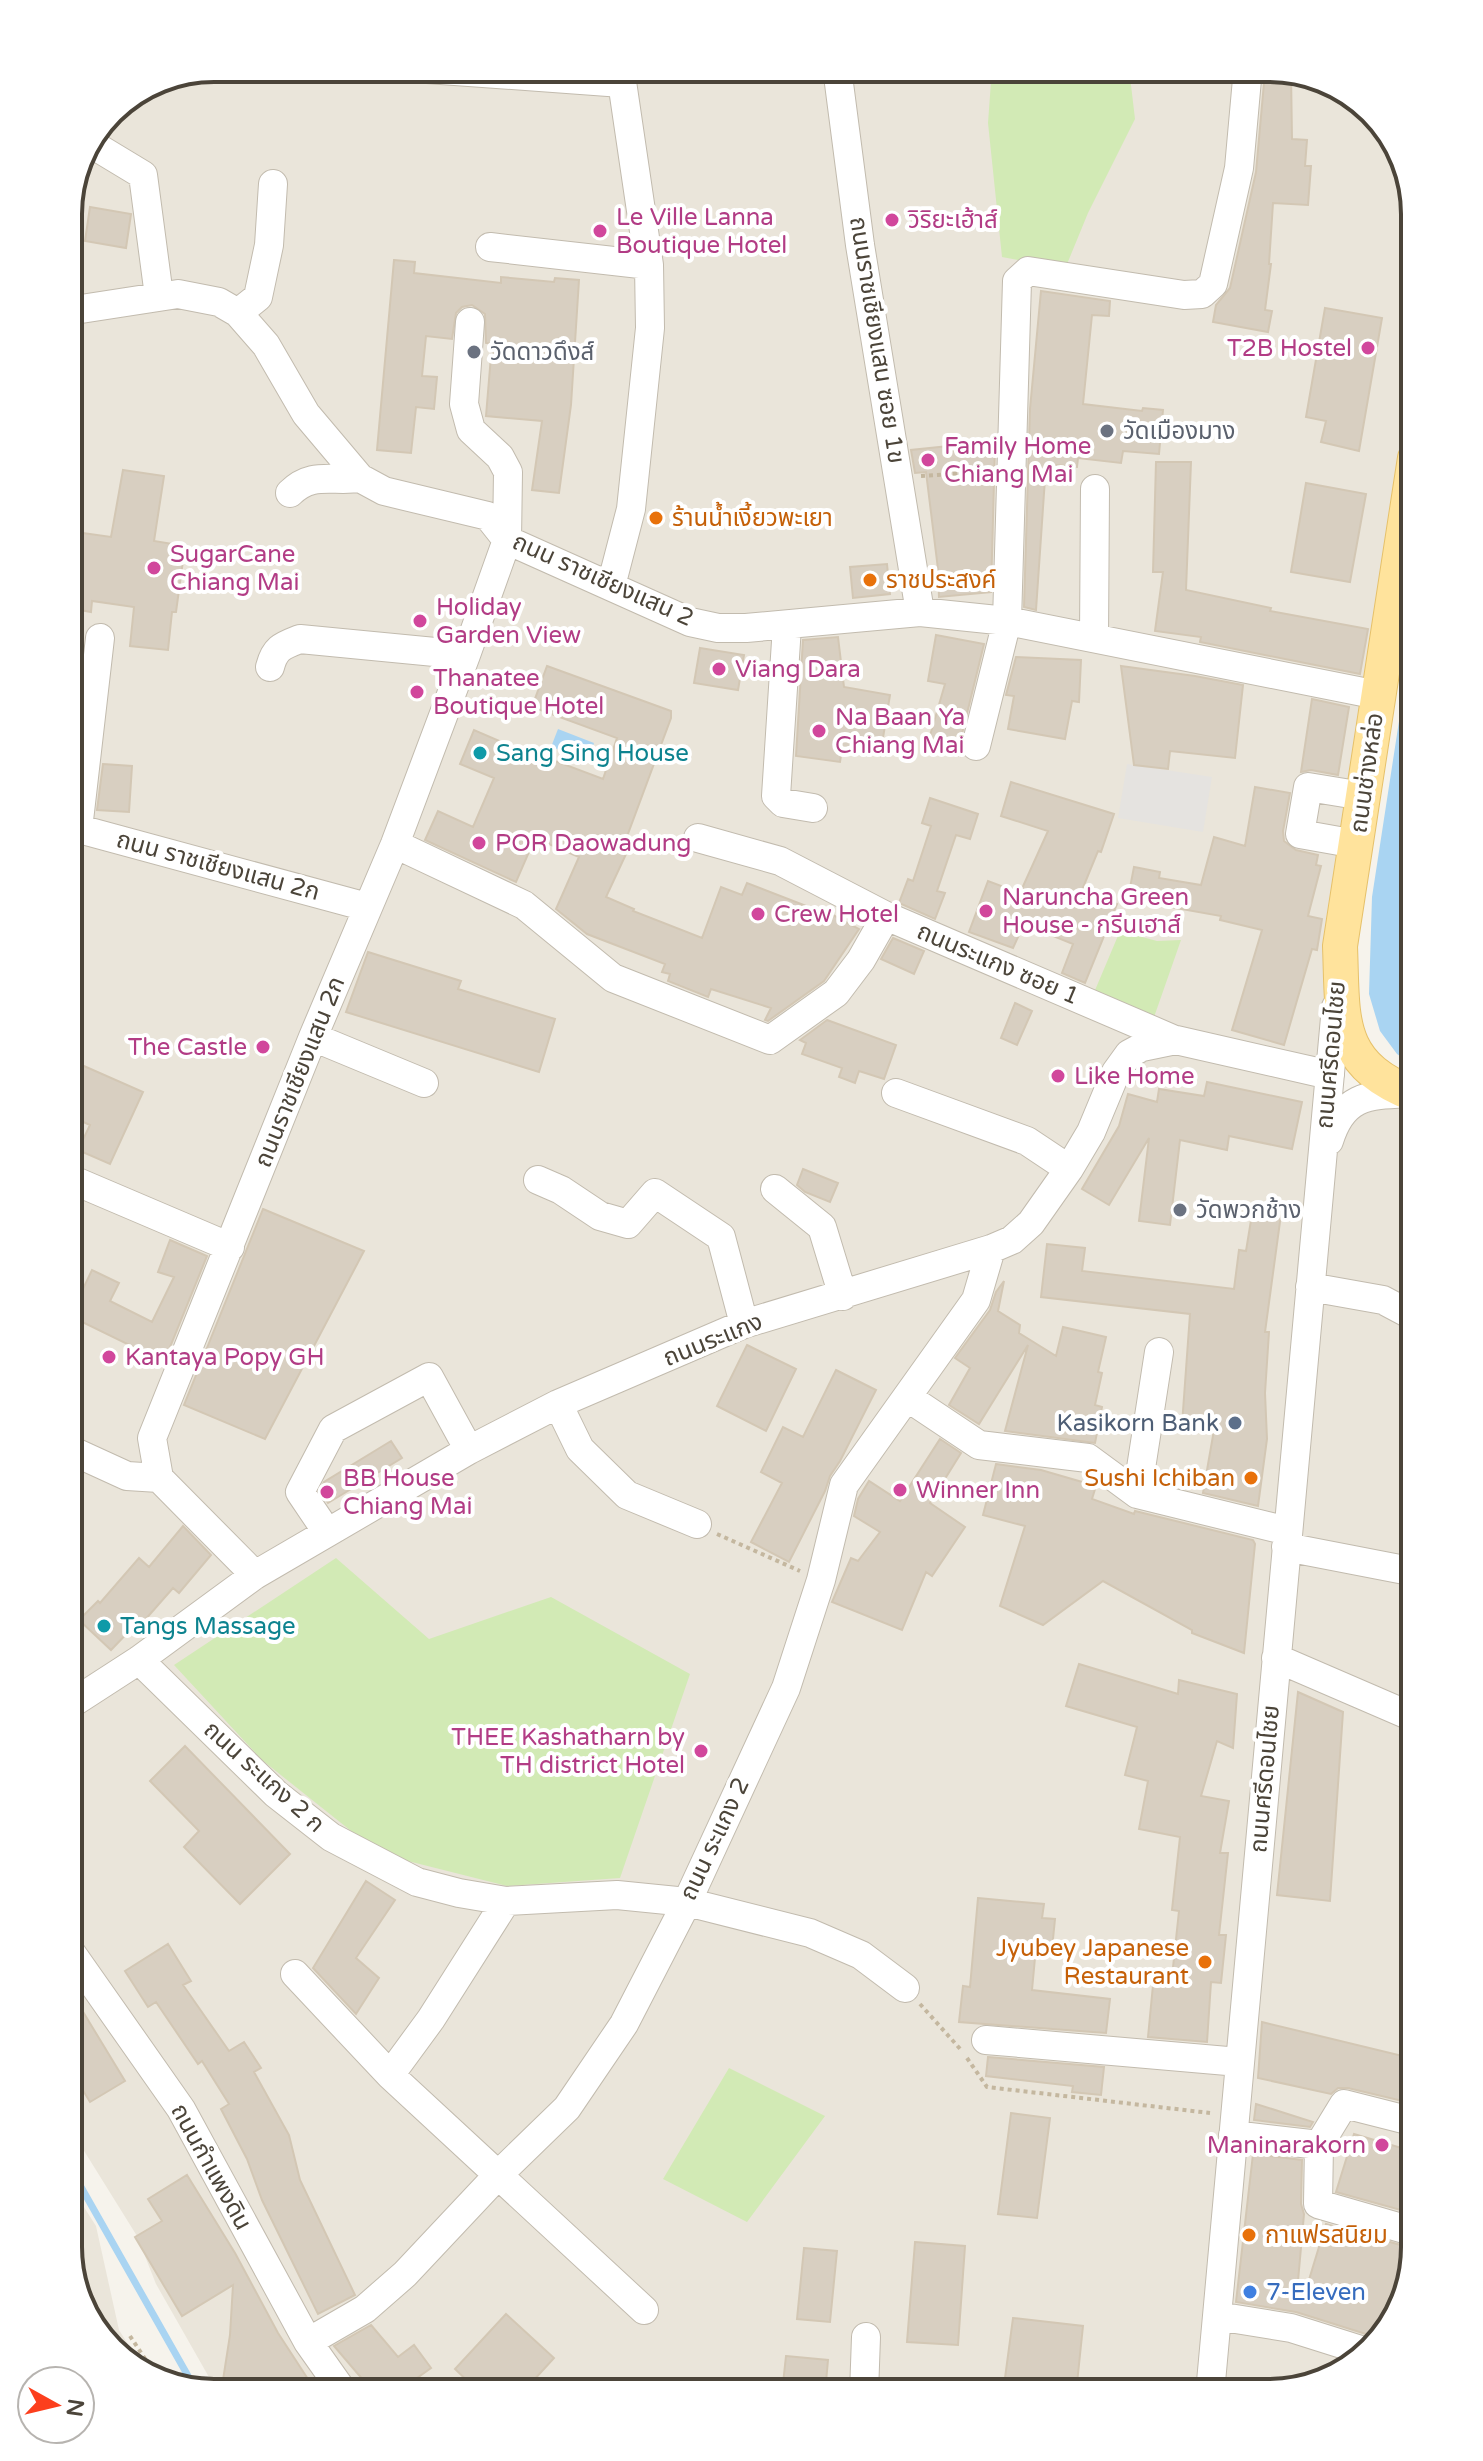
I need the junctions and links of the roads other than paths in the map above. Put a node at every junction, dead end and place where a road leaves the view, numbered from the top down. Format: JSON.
{"nodes":[{"id":1,"x":622,"y":82,"type":"edge"},
{"id":2,"x":839,"y":82,"type":"edge"},
{"id":3,"x":1247,"y":82,"type":"edge"},
{"id":4,"x":100,"y":149,"type":"edge"},
{"id":5,"x":273,"y":184,"type":"dead end"},
{"id":6,"x":490,"y":247,"type":"dead end"},
{"id":7,"x":649,"y":265,"type":"junction"},
{"id":8,"x":159,"y":296,"type":"junction"},
{"id":9,"x":82,"y":309,"type":"edge"},
{"id":10,"x":238,"y":313,"type":"junction"},
{"id":11,"x":470,"y":322,"type":"dead end"},
{"id":12,"x":360,"y":478,"type":"junction"},
{"id":13,"x":1095,"y":489,"type":"dead end"},
{"id":14,"x":290,"y":493,"type":"dead end"},
{"id":15,"x":507,"y":540,"type":"junction"},
{"id":16,"x":1401,"y":548,"type":"edge"},
{"id":17,"x":611,"y":586,"type":"junction"},
{"id":18,"x":920,"y":612,"type":"junction"},
{"id":19,"x":1007,"y":621,"type":"junction"},
{"id":20,"x":787,"y":626,"type":"junction"},
{"id":21,"x":100,"y":638,"type":"dead end"},
{"id":22,"x":1094,"y":638,"type":"junction"},
{"id":23,"x":466,"y":655,"type":"junction"},
{"id":24,"x":270,"y":667,"type":"dead end"},
{"id":25,"x":1378,"y":695,"type":"junction"},
{"id":26,"x":976,"y":746,"type":"dead end"},
{"id":27,"x":82,"y":764,"type":"edge"},
{"id":28,"x":1363,"y":796,"type":"junction"},
{"id":29,"x":813,"y":808,"type":"dead end"},
{"id":30,"x":82,"y":829,"type":"edge"},
{"id":31,"x":698,"y":838,"type":"dead end"},
{"id":32,"x":395,"y":844,"type":"junction"},
{"id":33,"x":1356,"y":844,"type":"junction"},
{"id":34,"x":367,"y":907,"type":"junction"},
{"id":35,"x":886,"y":916,"type":"junction"},
{"id":36,"x":1340,"y":946,"type":"junction"},
{"id":37,"x":313,"y":1037,"type":"junction"},
{"id":38,"x":1176,"y":1040,"type":"junction"},
{"id":39,"x":1330,"y":1075,"type":"junction"},
{"id":40,"x":424,"y":1083,"type":"dead end"},
{"id":41,"x":1401,"y":1088,"type":"edge"},
{"id":42,"x":896,"y":1093,"type":"dead end"},
{"id":43,"x":1401,"y":1094,"type":"edge"},
{"id":44,"x":1322,"y":1165,"type":"junction"},
{"id":45,"x":1069,"y":1169,"type":"junction"},
{"id":46,"x":538,"y":1180,"type":"dead end"},
{"id":47,"x":82,"y":1184,"type":"edge"},
{"id":48,"x":775,"y":1189,"type":"dead end"},
{"id":49,"x":230,"y":1247,"type":"junction"},
{"id":50,"x":991,"y":1249,"type":"junction"},
{"id":51,"x":1310,"y":1287,"type":"junction"},
{"id":52,"x":843,"y":1296,"type":"junction"},
{"id":53,"x":1401,"y":1310,"type":"edge"},
{"id":54,"x":744,"y":1324,"type":"junction"},
{"id":55,"x":1159,"y":1352,"type":"dead end"},
{"id":56,"x":907,"y":1397,"type":"junction"},
{"id":57,"x":558,"y":1404,"type":"junction"},
{"id":58,"x":469,"y":1450,"type":"junction"},
{"id":59,"x":82,"y":1455,"type":"edge"},
{"id":60,"x":159,"y":1478,"type":"junction"},
{"id":61,"x":1137,"y":1494,"type":"junction"},
{"id":62,"x":697,"y":1524,"type":"road end"},
{"id":63,"x":327,"y":1532,"type":"junction"},
{"id":64,"x":1287,"y":1539,"type":"junction"},
{"id":65,"x":1401,"y":1568,"type":"edge"},
{"id":66,"x":255,"y":1575,"type":"junction"},
{"id":67,"x":1276,"y":1658,"type":"junction"},
{"id":68,"x":139,"y":1660,"type":"junction"},
{"id":69,"x":82,"y":1697,"type":"edge"},
{"id":70,"x":1401,"y":1712,"type":"edge"},
{"id":71,"x":506,"y":1901,"type":"junction"},
{"id":72,"x":687,"y":1902,"type":"junction"},
{"id":73,"x":82,"y":1968,"type":"edge"},
{"id":74,"x":295,"y":1974,"type":"dead end"},
{"id":75,"x":905,"y":1988,"type":"road end"},
{"id":76,"x":986,"y":2040,"type":"dead end"},
{"id":77,"x":1239,"y":2062,"type":"junction"},
{"id":78,"x":390,"y":2075,"type":"junction"},
{"id":79,"x":1401,"y":2118,"type":"edge"},
{"id":80,"x":1234,"y":2125,"type":"junction"},
{"id":81,"x":1319,"y":2145,"type":"junction"},
{"id":82,"x":499,"y":2174,"type":"junction"},
{"id":83,"x":1401,"y":2228,"type":"edge"},
{"id":84,"x":644,"y":2310,"type":"dead end"},
{"id":85,"x":1217,"y":2316,"type":"junction"},
{"id":86,"x":866,"y":2337,"type":"dead end"},
{"id":87,"x":308,"y":2342,"type":"junction"},
{"id":88,"x":1354,"y":2348,"type":"edge"},
{"id":89,"x":334,"y":2379,"type":"edge"},
{"id":90,"x":864,"y":2379,"type":"edge"},
{"id":91,"x":1211,"y":2379,"type":"edge"}],
"edges":[{"from":1,"to":7,"type":"street"},
{"from":2,"to":18,"type":"street","name":"ถนนราชเชียงแสน ซอย 1ข"},
{"from":3,"to":19,"type":"street"},
{"from":4,"to":8,"type":"street"},
{"from":5,"to":10,"type":"street"},
{"from":6,"to":7,"type":"street"},
{"from":7,"to":17,"type":"street"},
{"from":8,"to":9,"type":"street","name":"ถนน ราชเชียงแสน 2"},
{"from":8,"to":10,"type":"street","name":"ถนน ราชเชียงแสน 2"},
{"from":10,"to":12,"type":"street","name":"ถนน ราชเชียงแสน 2"},
{"from":11,"to":15,"type":"street","name":"ถนนราชเชียงแสน 2ก"},
{"from":12,"to":14,"type":"street"},
{"from":12,"to":15,"type":"street","name":"ถนน ราชเชียงแสน 2"},
{"from":13,"to":22,"type":"street"},
{"from":15,"to":17,"type":"street","name":"ถนน ราชเชียงแสน 2"},
{"from":15,"to":23,"type":"street","name":"ถนนราชเชียงแสน 2ก"},
{"from":16,"to":25,"type":"main road","name":"ถนนช่างหล่อ"},
{"from":17,"to":20,"type":"street","name":"ถนน ราชเชียงแสน 2"},
{"from":18,"to":19,"type":"street","name":"ถนน ราชเชียงแสน 2"},
{"from":18,"to":20,"type":"street","name":"ถนน ราชเชียงแสน 2"},
{"from":19,"to":22,"type":"street","name":"ถนน ราชเชียงแสน 2"},
{"from":19,"to":26,"type":"street"},
{"from":20,"to":29,"type":"street"},
{"from":21,"to":27,"type":"street"},
{"from":22,"to":25,"type":"street","name":"ถนน ราชเชียงแสน 2"},
{"from":23,"to":24,"type":"street"},
{"from":23,"to":32,"type":"street","name":"ถนนราชเชียงแสน 2ก"},
{"from":25,"to":28,"type":"main road","name":"ถนนช่างหล่อ"},
{"from":28,"to":33,"type":"main road","name":"ถนนช่างหล่อ"},
{"from":28,"to":33,"type":"street"},
{"from":30,"to":34,"type":"street","name":"ถนน ราชเชียงแสน 2ก"},
{"from":31,"to":35,"type":"street"},
{"from":32,"to":34,"type":"street","name":"ถนนราชเชียงแสน 2ก"},
{"from":32,"to":35,"type":"street","name":"ถนนระแกง ซอย 1"},
{"from":33,"to":36,"type":"main road","name":"ถนนช่างหล่อ"},
{"from":34,"to":37,"type":"street","name":"ถนนราชเชียงแสน 2ก"},
{"from":35,"to":38,"type":"street","name":"ถนนระแกง ซอย 1"},
{"from":36,"to":39,"type":"street","name":"ถนนศรีดอนไชย"},
{"from":36,"to":41,"type":"main road","name":"ถนนช่างหล่อ"},
{"from":37,"to":40,"type":"street"},
{"from":37,"to":49,"type":"street","name":"ถนนราชเชียงแสน 2ก"},
{"from":38,"to":39,"type":"street","name":"ถนนระแกง"},
{"from":38,"to":45,"type":"street","name":"ถนนระแกง"},
{"from":39,"to":44,"type":"street","name":"ถนนศรีดอนไชย"},
{"from":42,"to":45,"type":"street"},
{"from":43,"to":44,"type":"street","name":"ถนนศรีดอนไชย"},
{"from":44,"to":51,"type":"street","name":"ถนนศรีดอนไชย"},
{"from":45,"to":50,"type":"street","name":"ถนนระแกง"},
{"from":46,"to":54,"type":"street"},
{"from":47,"to":49,"type":"street"},
{"from":48,"to":52,"type":"street"},
{"from":49,"to":60,"type":"street","name":"ถนนราชเชียงแสน 2ก"},
{"from":50,"to":52,"type":"street","name":"ถนนระแกง"},
{"from":50,"to":56,"type":"street","name":"ถนน ระแกง 2"},
{"from":51,"to":53,"type":"street"},
{"from":51,"to":64,"type":"street","name":"ถนนศรีดอนไชย"},
{"from":52,"to":54,"type":"street","name":"ถนนระแกง"},
{"from":54,"to":57,"type":"street","name":"ถนนระแกง"},
{"from":55,"to":61,"type":"street"},
{"from":56,"to":61,"type":"street"},
{"from":56,"to":72,"type":"street","name":"ถนน ระแกง 2"},
{"from":57,"to":58,"type":"street","name":"ถนนระแกง"},
{"from":57,"to":62,"type":"street"},
{"from":58,"to":63,"type":"street","name":"ถนนระแกง"},
{"from":58,"to":63,"type":"street"},
{"from":59,"to":60,"type":"street"},
{"from":60,"to":66,"type":"street"},
{"from":61,"to":64,"type":"street"},
{"from":63,"to":66,"type":"street","name":"ถนนระแกง"},
{"from":64,"to":65,"type":"street"},
{"from":64,"to":67,"type":"street","name":"ถนนศรีดอนไชย"},
{"from":66,"to":68,"type":"street","name":"ถนนระแกง"},
{"from":67,"to":70,"type":"street"},
{"from":67,"to":77,"type":"street","name":"ถนนศรีดอนไชย"},
{"from":68,"to":69,"type":"street","name":"ถนนระแกง"},
{"from":68,"to":71,"type":"street","name":"ถนน ระแกง 2 ก"},
{"from":71,"to":72,"type":"street","name":"ถนน ระแกง 2 ก"},
{"from":71,"to":78,"type":"street"},
{"from":72,"to":75,"type":"street","name":"ถนน ระแกง 2 ก"},
{"from":72,"to":82,"type":"street","name":"ถนน ระแกง 2"},
{"from":73,"to":87,"type":"street","name":"ถนนกำแพงดิน"},
{"from":74,"to":78,"type":"street"},
{"from":76,"to":77,"type":"street"},
{"from":77,"to":80,"type":"street","name":"ถนนศรีดอนไชย"},
{"from":78,"to":82,"type":"street"},
{"from":79,"to":81,"type":"street"},
{"from":80,"to":81,"type":"street"},
{"from":80,"to":85,"type":"street","name":"ถนนศรีดอนไชย"},
{"from":81,"to":83,"type":"street"},
{"from":82,"to":84,"type":"street"},
{"from":82,"to":87,"type":"street","name":"ถนน ระแกง 2"},
{"from":85,"to":88,"type":"street"},
{"from":85,"to":91,"type":"street","name":"ถนนศรีดอนไชย"},
{"from":86,"to":90,"type":"street"},
{"from":87,"to":89,"type":"street","name":"ถนนกำแพงดิน"}]}
